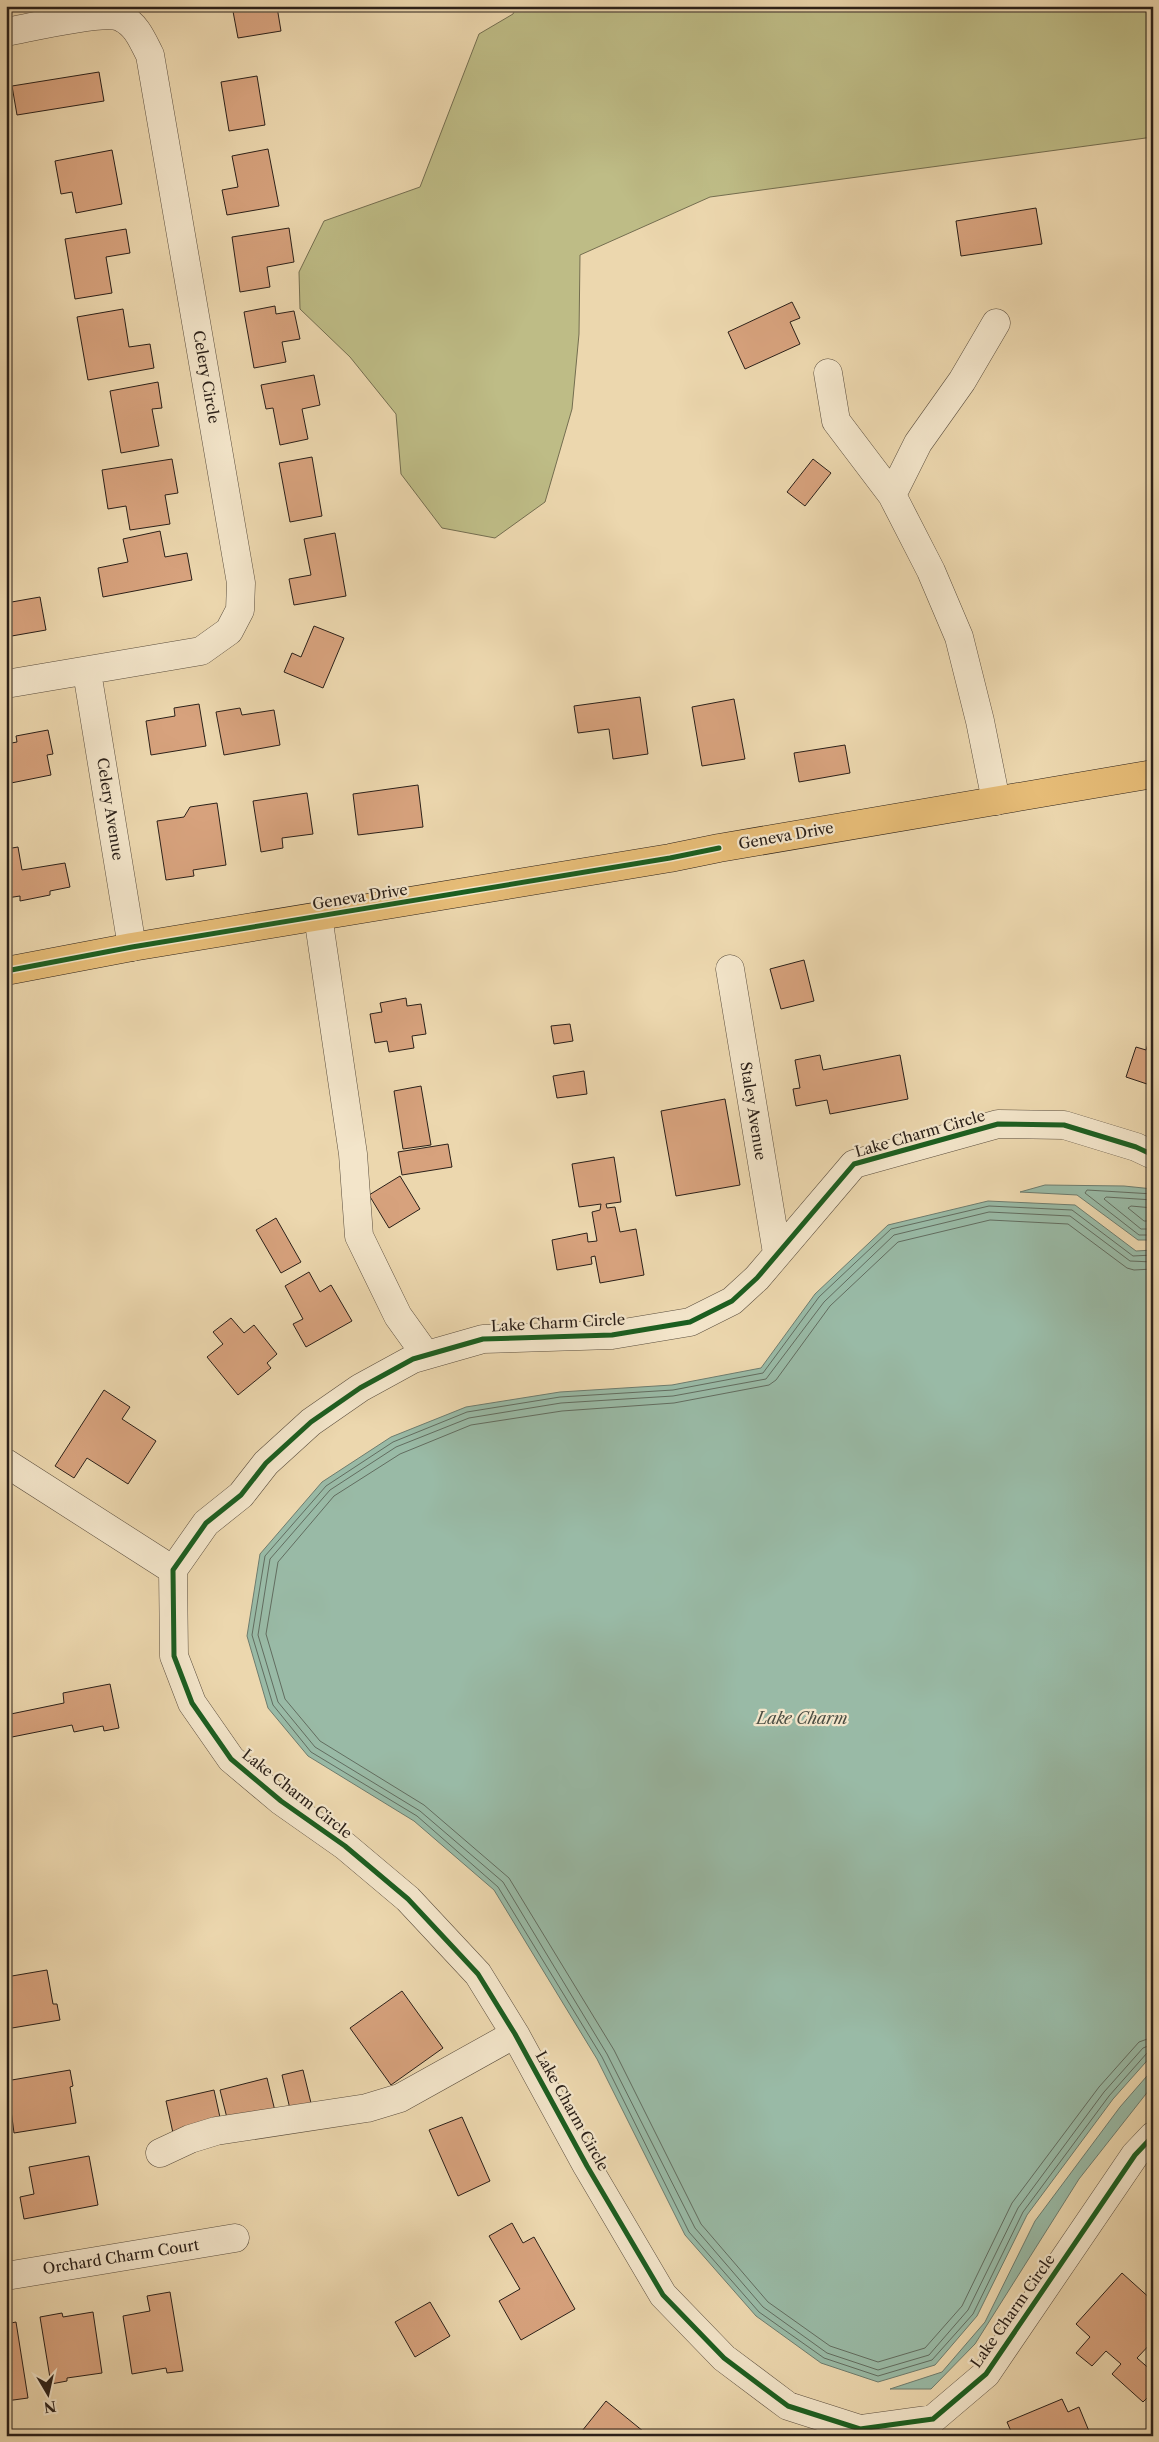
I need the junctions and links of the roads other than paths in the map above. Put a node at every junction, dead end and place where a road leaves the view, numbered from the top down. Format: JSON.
{"nodes":[{"id":1,"x":6,"y":32,"type":"edge"},
{"id":2,"x":996,"y":323,"type":"dead end"},
{"id":3,"x":828,"y":373,"type":"dead end"},
{"id":4,"x":892,"y":495,"type":"junction"},
{"id":5,"x":87,"y":672,"type":"junction"},
{"id":6,"x":6,"y":684,"type":"edge"},
{"id":7,"x":1153,"y":774,"type":"edge"},
{"id":8,"x":996,"y":801,"type":"junction"},
{"id":9,"x":318,"y":916,"type":"junction"},
{"id":10,"x":132,"y":947,"type":"junction"},
{"id":11,"x":730,"y":968,"type":"dead end"},
{"id":12,"x":6,"y":971,"type":"edge"},
{"id":13,"x":1153,"y":1155,"type":"edge"},
{"id":14,"x":777,"y":1253,"type":"junction"},
{"id":15,"x":426,"y":1355,"type":"junction"},
{"id":16,"x":6,"y":1462,"type":"edge"},
{"id":17,"x":173,"y":1570,"type":"junction"},
{"id":18,"x":515,"y":2034,"type":"junction"},
{"id":19,"x":1153,"y":2136,"type":"edge"},
{"id":20,"x":160,"y":2154,"type":"dead end"},
{"id":21,"x":235,"y":2238,"type":"dead end"},
{"id":22,"x":6,"y":2276,"type":"edge"}],
"edges":[{"from":1,"to":5,"type":"street","name":"Celery Circle"},
{"from":2,"to":4,"type":"street"},
{"from":3,"to":4,"type":"street"},
{"from":4,"to":8,"type":"street"},
{"from":5,"to":6,"type":"street","name":"Celery Circle"},
{"from":5,"to":10,"type":"street","name":"Celery Avenue"},
{"from":7,"to":8,"type":"main road","name":"Geneva Drive"},
{"from":8,"to":9,"type":"main road","name":"Geneva Drive"},
{"from":9,"to":10,"type":"main road","name":"Geneva Drive"},
{"from":9,"to":15,"type":"street"},
{"from":10,"to":12,"type":"main road","name":"Geneva Drive"},
{"from":11,"to":14,"type":"street","name":"Staley Avenue"},
{"from":13,"to":14,"type":"street","name":"Lake Charm Circle"},
{"from":14,"to":15,"type":"street","name":"Lake Charm Circle"},
{"from":15,"to":17,"type":"street","name":"Lake Charm Circle"},
{"from":16,"to":17,"type":"street"},
{"from":17,"to":18,"type":"street","name":"Lake Charm Circle"},
{"from":18,"to":19,"type":"street","name":"Lake Charm Circle"},
{"from":18,"to":20,"type":"street"},
{"from":21,"to":22,"type":"street","name":"Orchard Charm Court"}]}
